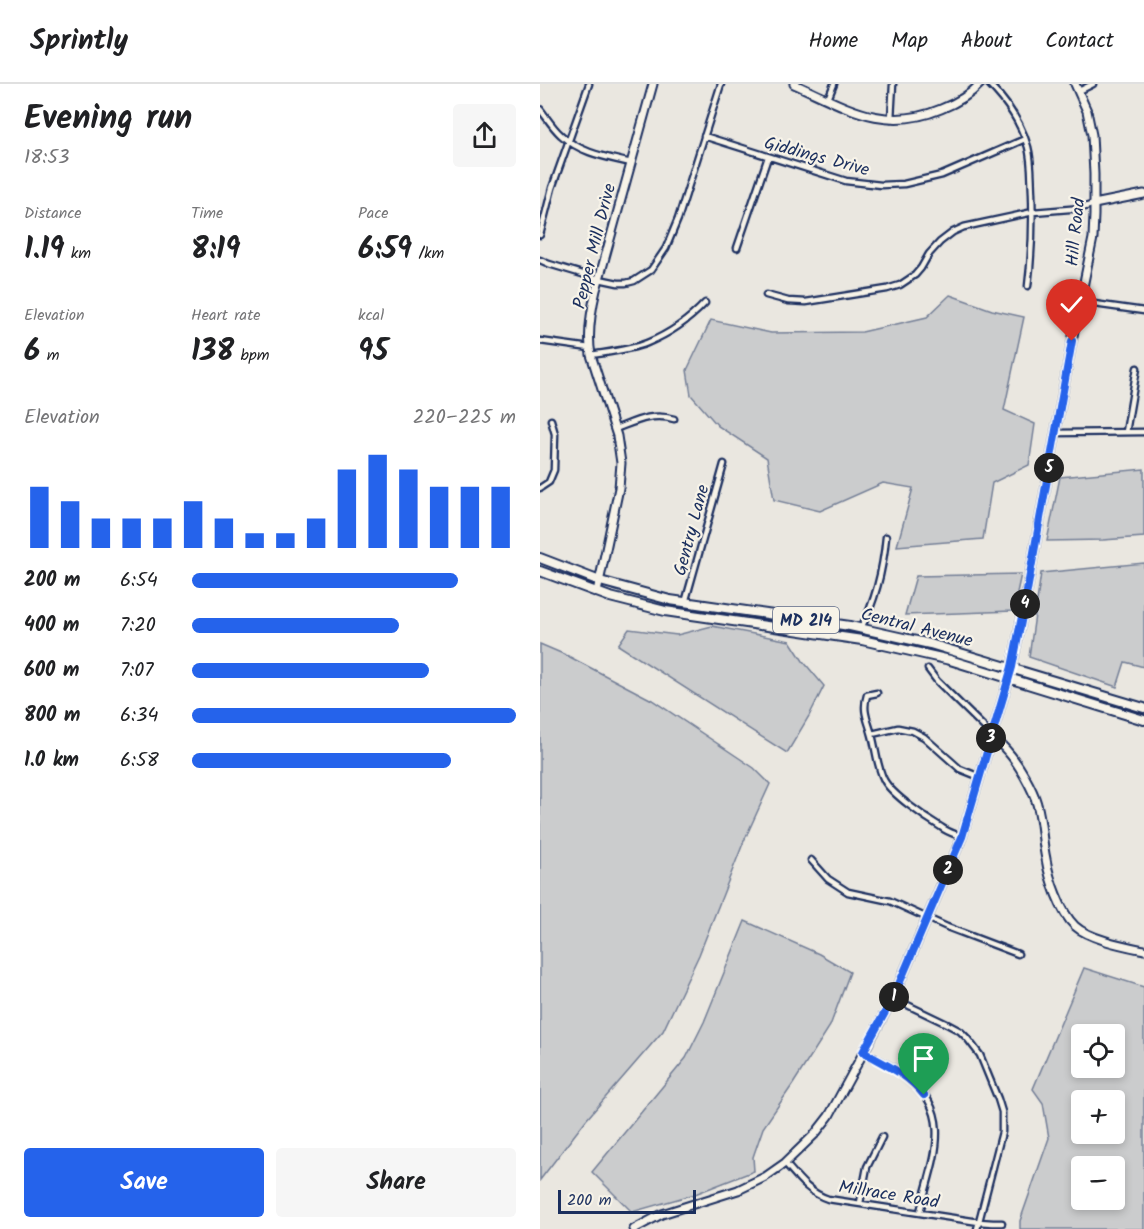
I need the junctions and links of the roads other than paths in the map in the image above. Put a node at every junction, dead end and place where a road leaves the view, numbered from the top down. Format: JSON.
{"nodes":[{"id":1,"x":589,"y":84,"type":"edge"},
{"id":2,"x":653,"y":84,"type":"edge"},
{"id":3,"x":721,"y":84,"type":"edge"},
{"id":4,"x":794,"y":84,"type":"edge"},
{"id":5,"x":834,"y":84,"type":"edge"},
{"id":6,"x":893,"y":84,"type":"edge"},
{"id":7,"x":980,"y":84,"type":"edge"},
{"id":8,"x":989,"y":84,"type":"edge"},
{"id":9,"x":1093,"y":84,"type":"edge"},
{"id":10,"x":1077,"y":87,"type":"edge"},
{"id":11,"x":828,"y":99,"type":"junction"},
{"id":12,"x":540,"y":109,"type":"edge"},
{"id":13,"x":891,"y":119,"type":"junction"},
{"id":14,"x":704,"y":136,"type":"junction"},
{"id":15,"x":1025,"y":139,"type":"junction"},
{"id":16,"x":568,"y":141,"type":"junction"},
{"id":17,"x":768,"y":157,"type":"junction"},
{"id":18,"x":631,"y":163,"type":"junction"},
{"id":19,"x":1144,"y":194,"type":"edge"},
{"id":20,"x":1094,"y":204,"type":"junction"},
{"id":21,"x":1033,"y":212,"type":"junction"},
{"id":22,"x":540,"y":235,"type":"edge"},
{"id":23,"x":737,"y":248,"type":"dead end"},
{"id":24,"x":540,"y":260,"type":"edge"},
{"id":25,"x":599,"y":279,"type":"junction"},
{"id":26,"x":1028,"y":286,"type":"dead end"},
{"id":27,"x":766,"y":295,"type":"dead end"},
{"id":28,"x":1080,"y":302,"type":"junction"},
{"id":29,"x":705,"y":303,"type":"dead end"},
{"id":30,"x":1144,"y":310,"type":"edge"},
{"id":31,"x":540,"y":341,"type":"edge"},
{"id":32,"x":590,"y":352,"type":"junction"},
{"id":33,"x":1137,"y":368,"type":"dead end"},
{"id":34,"x":674,"y":419,"type":"dead end"},
{"id":35,"x":551,"y":420,"type":"dead end"},
{"id":36,"x":615,"y":429,"type":"junction"},
{"id":37,"x":1126,"y":432,"type":"junction"},
{"id":38,"x":1144,"y":432,"type":"edge"},
{"id":39,"x":1055,"y":433,"type":"junction"},
{"id":40,"x":724,"y":464,"type":"dead end"},
{"id":41,"x":540,"y":488,"type":"edge"},
{"id":42,"x":886,"y":537,"type":"dead end"},
{"id":43,"x":540,"y":558,"type":"edge"},
{"id":44,"x":540,"y":571,"type":"edge"},
{"id":45,"x":600,"y":581,"type":"junction"},
{"id":46,"x":597,"y":592,"type":"junction"},
{"id":47,"x":685,"y":603,"type":"junction"},
{"id":48,"x":861,"y":628,"type":"junction"},
{"id":49,"x":1012,"y":667,"type":"junction"},
{"id":50,"x":928,"y":669,"type":"dead end"},
{"id":51,"x":1009,"y":678,"type":"junction"},
{"id":52,"x":877,"y":693,"type":"dead end"},
{"id":53,"x":1144,"y":708,"type":"edge"},
{"id":54,"x":1144,"y":720,"type":"edge"},
{"id":55,"x":872,"y":734,"type":"junction"},
{"id":56,"x":992,"y":735,"type":"junction"},
{"id":57,"x":980,"y":777,"type":"junction"},
{"id":58,"x":962,"y":837,"type":"junction"},
{"id":59,"x":811,"y":860,"type":"dead end"},
{"id":60,"x":928,"y":918,"type":"junction"},
{"id":61,"x":1144,"y":950,"type":"edge"},
{"id":62,"x":1018,"y":954,"type":"dead end"},
{"id":63,"x":893,"y":998,"type":"junction"},
{"id":64,"x":863,"y":1052,"type":"junction"},
{"id":65,"x":882,"y":1137,"type":"dead end"},
{"id":66,"x":785,"y":1163,"type":"junction"},
{"id":67,"x":860,"y":1203,"type":"junction"},
{"id":68,"x":920,"y":1212,"type":"junction"},
{"id":69,"x":979,"y":1222,"type":"junction"},
{"id":70,"x":1002,"y":1222,"type":"dead end"},
{"id":71,"x":634,"y":1229,"type":"edge"},
{"id":72,"x":977,"y":1229,"type":"edge"}],
"edges":[{"from":1,"to":16,"type":"street"},
{"from":2,"to":18,"type":"street","name":"Pepper Mill Drive"},
{"from":3,"to":14,"type":"street"},
{"from":4,"to":11,"type":"street"},
{"from":5,"to":11,"type":"street"},
{"from":6,"to":13,"type":"street"},
{"from":7,"to":13,"type":"street"},
{"from":8,"to":15,"type":"street"},
{"from":9,"to":10,"type":"street"},
{"from":10,"to":20,"type":"street","name":"Hill Road"},
{"from":11,"to":13,"type":"street"},
{"from":12,"to":16,"type":"street"},
{"from":14,"to":17,"type":"street","name":"Giddings Drive"},
{"from":14,"to":25,"type":"street"},
{"from":15,"to":17,"type":"street","name":"Giddings Drive"},
{"from":15,"to":21,"type":"street"},
{"from":16,"to":18,"type":"street"},
{"from":16,"to":22,"type":"street"},
{"from":17,"to":23,"type":"street"},
{"from":18,"to":25,"type":"street","name":"Pepper Mill Drive"},
{"from":19,"to":20,"type":"street"},
{"from":20,"to":21,"type":"street"},
{"from":20,"to":28,"type":"street","name":"Hill Road"},
{"from":21,"to":26,"type":"street"},
{"from":21,"to":27,"type":"street"},
{"from":24,"to":25,"type":"street"},
{"from":25,"to":32,"type":"street","name":"Pepper Mill Drive"},
{"from":28,"to":30,"type":"street"},
{"from":28,"to":39,"type":"street","name":"Hill Road"},
{"from":29,"to":32,"type":"street"},
{"from":31,"to":32,"type":"street"},
{"from":32,"to":36,"type":"street","name":"Pepper Mill Drive"},
{"from":33,"to":37,"type":"street"},
{"from":34,"to":36,"type":"street"},
{"from":35,"to":41,"type":"street"},
{"from":36,"to":45,"type":"street","name":"Pepper Mill Drive"},
{"from":37,"to":38,"type":"street"},
{"from":37,"to":39,"type":"street"},
{"from":39,"to":49,"type":"street","name":"Hill Road"},
{"from":40,"to":47,"type":"street","name":"Gentry Lane"},
{"from":42,"to":48,"type":"street"},
{"from":43,"to":45,"type":"main road","name":"Central Avenue","number":"MD 214"},
{"from":44,"to":46,"type":"main road","name":"Central Avenue","number":"MD 214"},
{"from":45,"to":46,"type":"street","name":"Pepper Mill Drive"},
{"from":45,"to":47,"type":"main road","name":"Central Avenue","number":"MD 214"},
{"from":46,"to":51,"type":"main road","name":"Central Avenue","number":"MD 214"},
{"from":47,"to":48,"type":"main road","name":"Central Avenue","number":"MD 214"},
{"from":48,"to":49,"type":"main road","name":"Central Avenue","number":"MD 214"},
{"from":49,"to":51,"type":"street","name":"Hill Road"},
{"from":49,"to":53,"type":"main road","name":"Central Avenue","number":"MD 214"},
{"from":50,"to":56,"type":"street"},
{"from":51,"to":54,"type":"main road","name":"Central Avenue","number":"MD 214"},
{"from":51,"to":56,"type":"street","name":"Hill Road"},
{"from":52,"to":55,"type":"street"},
{"from":55,"to":57,"type":"street"},
{"from":55,"to":58,"type":"street"},
{"from":56,"to":57,"type":"street","name":"Hill Road"},
{"from":56,"to":61,"type":"street"},
{"from":57,"to":58,"type":"street","name":"Hill Road"},
{"from":58,"to":60,"type":"street","name":"Hill Road"},
{"from":59,"to":60,"type":"street"},
{"from":60,"to":62,"type":"street"},
{"from":60,"to":63,"type":"street","name":"Hill Road"},
{"from":63,"to":64,"type":"street","name":"Hill Road"},
{"from":63,"to":69,"type":"street"},
{"from":64,"to":66,"type":"street","name":"Hill Road"},
{"from":64,"to":68,"type":"street"},
{"from":65,"to":67,"type":"street"},
{"from":66,"to":67,"type":"street","name":"Millrace Road"},
{"from":66,"to":71,"type":"street","name":"Hill Road"},
{"from":67,"to":68,"type":"street","name":"Millrace Road"},
{"from":68,"to":69,"type":"street","name":"Millrace Road"},
{"from":69,"to":70,"type":"street","name":"Millrace Road"},
{"from":69,"to":72,"type":"street"}]}
